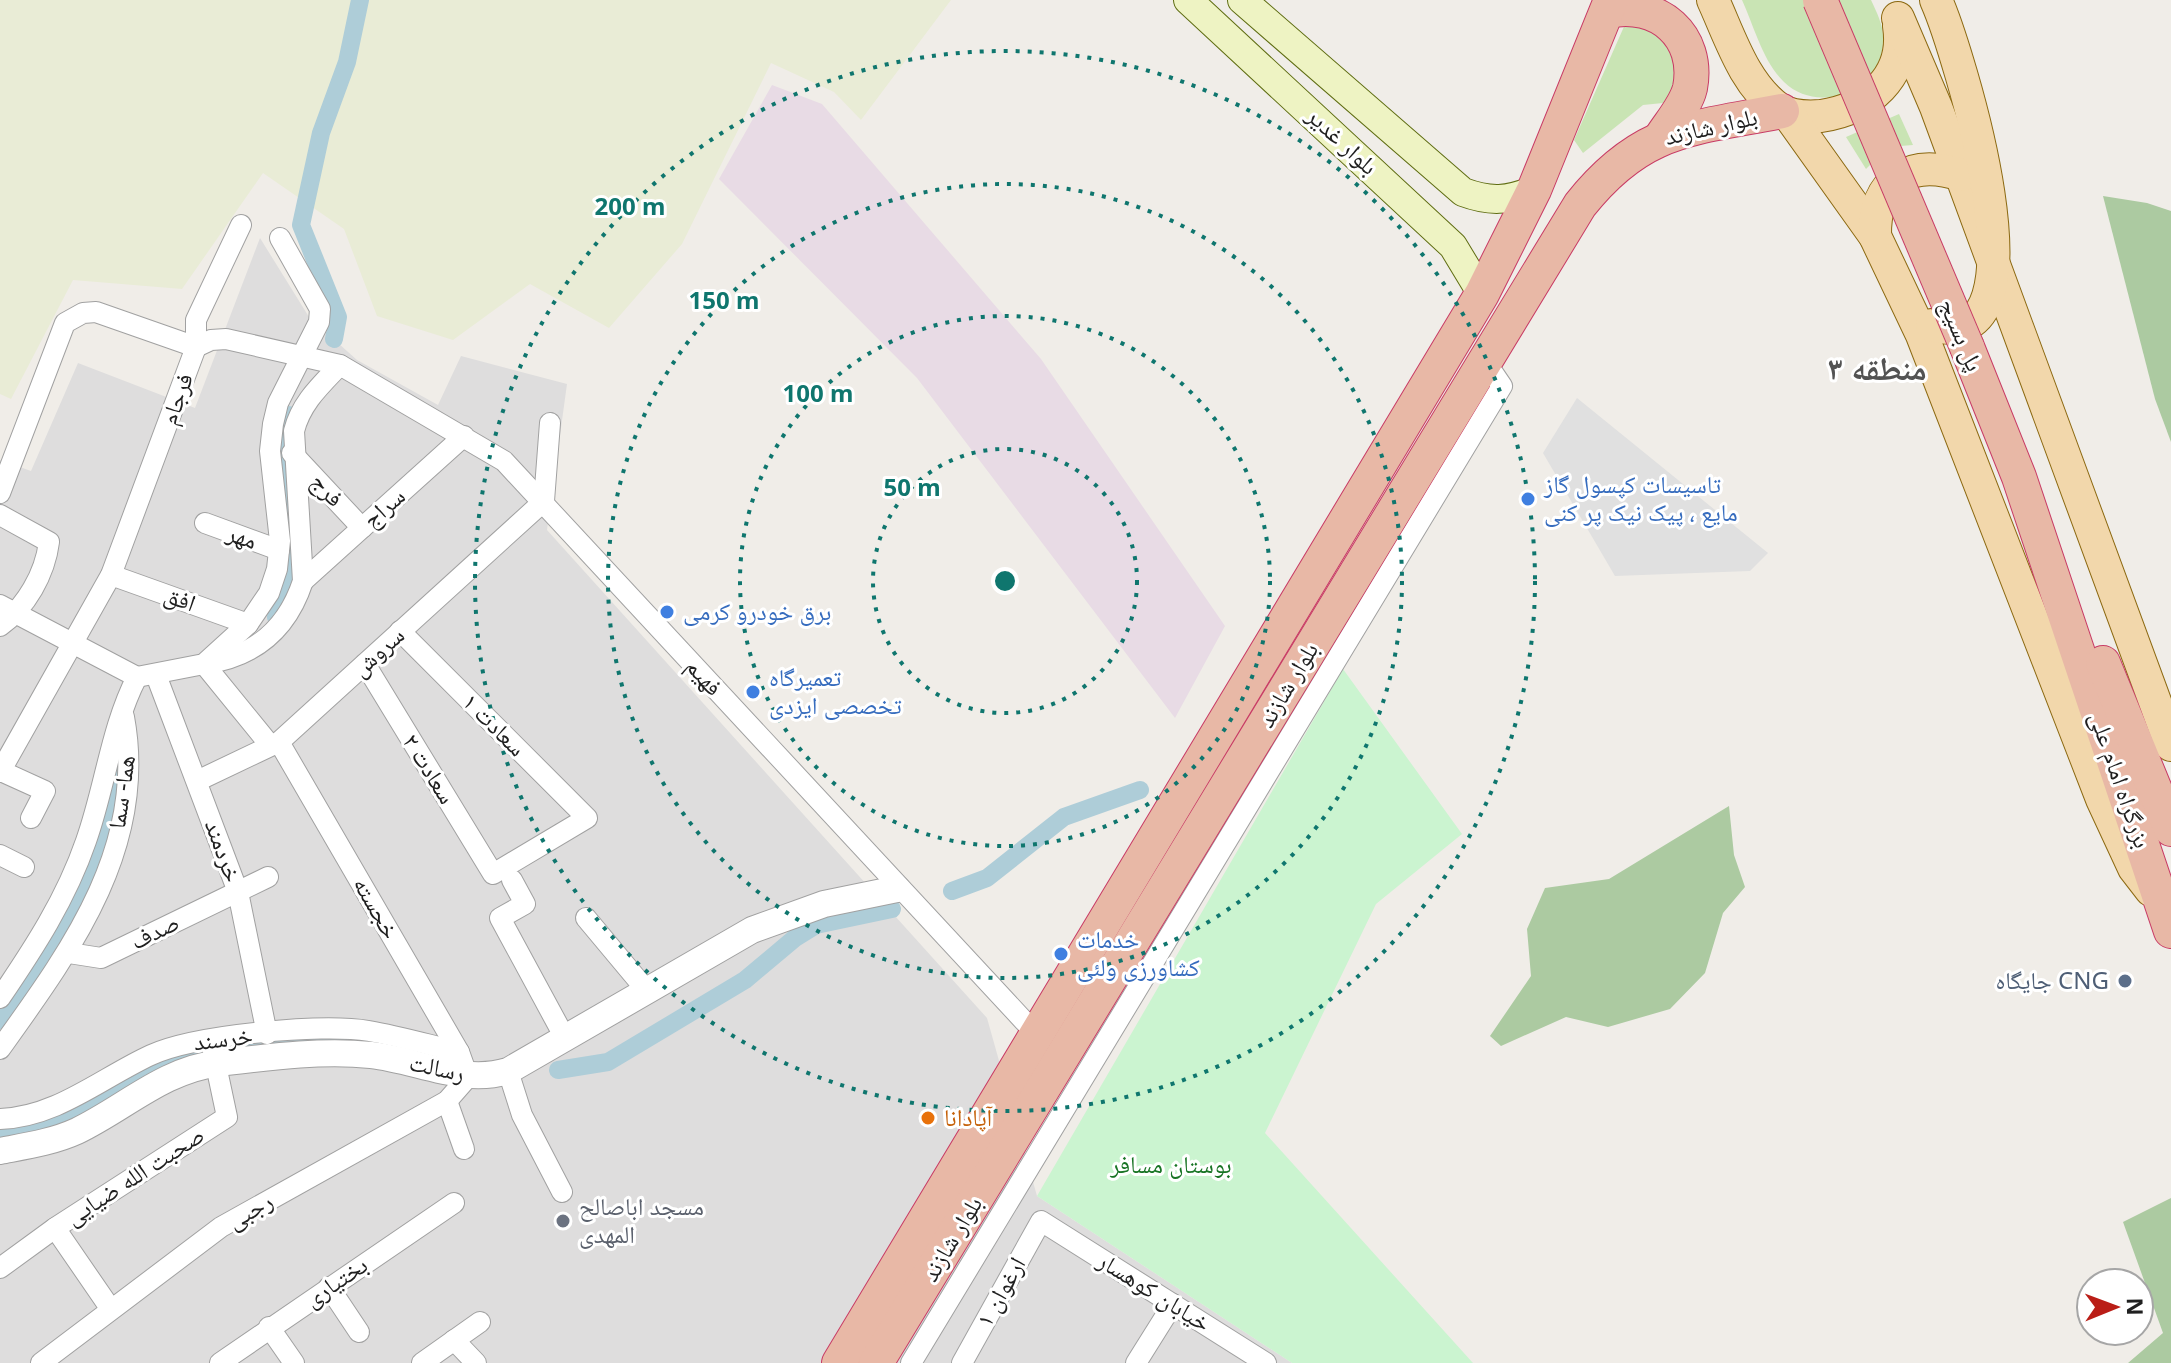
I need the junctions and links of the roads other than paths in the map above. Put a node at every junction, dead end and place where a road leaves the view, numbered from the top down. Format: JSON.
{"nodes":[{"id":1,"x":1188,"y":0,"type":"edge"},
{"id":2,"x":1242,"y":0,"type":"edge"},
{"id":3,"x":1713,"y":0,"type":"edge"},
{"id":4,"x":1820,"y":0,"type":"edge"},
{"id":5,"x":1838,"y":0,"type":"edge"},
{"id":6,"x":1610,"y":6,"type":"edge"},
{"id":7,"x":1894,"y":9,"type":"edge"},
{"id":8,"x":1943,"y":9,"type":"edge"},
{"id":9,"x":1785,"y":113,"type":"junction"},
{"id":10,"x":1662,"y":136,"type":"junction"},
{"id":11,"x":1961,"y":175,"type":"junction"},
{"id":12,"x":1443,"y":176,"type":"junction"},
{"id":13,"x":1534,"y":190,"type":"junction"},
{"id":14,"x":1418,"y":212,"type":"junction"},
{"id":15,"x":241,"y":225,"type":"dead end"},
{"id":16,"x":1875,"y":236,"type":"junction"},
{"id":17,"x":280,"y":238,"type":"dead end"},
{"id":18,"x":1993,"y":263,"type":"junction"},
{"id":19,"x":1482,"y":294,"type":"junction"},
{"id":20,"x":1909,"y":311,"type":"junction"},
{"id":21,"x":1975,"y":345,"type":"junction"},
{"id":22,"x":196,"y":347,"type":"junction"},
{"id":23,"x":308,"y":356,"type":"junction"},
{"id":24,"x":337,"y":365,"type":"junction"},
{"id":25,"x":550,"y":423,"type":"dead end"},
{"id":26,"x":464,"y":436,"type":"junction"},
{"id":27,"x":292,"y":453,"type":"junction"},
{"id":28,"x":0,"y":493,"type":"edge"},
{"id":29,"x":544,"y":501,"type":"junction"},
{"id":30,"x":0,"y":515,"type":"edge"},
{"id":31,"x":205,"y":523,"type":"dead end"},
{"id":32,"x":362,"y":528,"type":"junction"},
{"id":33,"x":279,"y":550,"type":"junction"},
{"id":34,"x":111,"y":575,"type":"junction"},
{"id":35,"x":303,"y":581,"type":"junction"},
{"id":36,"x":5,"y":615,"type":"edge"},
{"id":37,"x":248,"y":624,"type":"junction"},
{"id":38,"x":400,"y":631,"type":"junction"},
{"id":39,"x":72,"y":643,"type":"junction"},
{"id":40,"x":204,"y":664,"type":"junction"},
{"id":41,"x":365,"y":664,"type":"junction"},
{"id":42,"x":2095,"y":673,"type":"junction"},
{"id":43,"x":146,"y":676,"type":"junction"},
{"id":44,"x":124,"y":717,"type":"junction"},
{"id":45,"x":274,"y":744,"type":"junction"},
{"id":46,"x":2171,"y":745,"type":"edge"},
{"id":47,"x":0,"y":772,"type":"edge"},
{"id":48,"x":197,"y":781,"type":"junction"},
{"id":49,"x":31,"y":818,"type":"dead end"},
{"id":50,"x":2171,"y":829,"type":"edge"},
{"id":51,"x":0,"y":855,"type":"edge"},
{"id":52,"x":24,"y":867,"type":"dead end"},
{"id":53,"x":268,"y":877,"type":"dead end"},
{"id":54,"x":503,"y":877,"type":"junction"},
{"id":55,"x":897,"y":889,"type":"junction"},
{"id":56,"x":238,"y":892,"type":"junction"},
{"id":57,"x":586,"y":918,"type":"dead end"},
{"id":58,"x":2166,"y":918,"type":"edge"},
{"id":59,"x":69,"y":953,"type":"junction"},
{"id":60,"x":647,"y":991,"type":"junction"},
{"id":61,"x":0,"y":998,"type":"edge"},
{"id":62,"x":267,"y":1034,"type":"junction"},
{"id":63,"x":1038,"y":1036,"type":"junction"},
{"id":64,"x":565,"y":1038,"type":"junction"},
{"id":65,"x":0,"y":1049,"type":"edge"},
{"id":66,"x":213,"y":1051,"type":"junction"},
{"id":67,"x":463,"y":1064,"type":"junction"},
{"id":68,"x":508,"y":1071,"type":"junction"},
{"id":69,"x":447,"y":1101,"type":"junction"},
{"id":70,"x":0,"y":1119,"type":"edge"},
{"id":71,"x":464,"y":1149,"type":"dead end"},
{"id":72,"x":0,"y":1151,"type":"edge"},
{"id":73,"x":562,"y":1192,"type":"dead end"},
{"id":74,"x":454,"y":1203,"type":"dead end"},
{"id":75,"x":1041,"y":1221,"type":"joint"},
{"id":76,"x":55,"y":1228,"type":"junction"},
{"id":77,"x":0,"y":1268,"type":"edge"},
{"id":78,"x":329,"y":1287,"type":"junction"},
{"id":79,"x":1173,"y":1304,"type":"junction"},
{"id":80,"x":110,"y":1308,"type":"junction"},
{"id":81,"x":480,"y":1322,"type":"dead end"},
{"id":82,"x":269,"y":1327,"type":"junction"},
{"id":83,"x":359,"y":1332,"type":"dead end"},
{"id":84,"x":454,"y":1340,"type":"junction"},
{"id":85,"x":896,"y":1358,"type":"edge"},
{"id":86,"x":41,"y":1363,"type":"edge"},
{"id":87,"x":220,"y":1363,"type":"edge"},
{"id":88,"x":294,"y":1363,"type":"edge"},
{"id":89,"x":422,"y":1363,"type":"edge"},
{"id":90,"x":476,"y":1363,"type":"edge"},
{"id":91,"x":839,"y":1363,"type":"edge"},
{"id":92,"x":962,"y":1363,"type":"edge"},
{"id":93,"x":1136,"y":1363,"type":"edge"},
{"id":94,"x":1266,"y":1363,"type":"edge"}],
"edges":[{"from":1,"to":14,"type":"main road","name":"بلوار غدیر"},
{"from":2,"to":12,"type":"main road","name":"بلوار غدیر"},
{"from":3,"to":9,"type":"main road"},
{"from":4,"to":21,"type":"highway","name":"پل بسیج","bridge":true},
{"from":5,"to":21,"type":"highway","name":"پل بسیج"},
{"from":6,"to":10,"type":"highway"},
{"from":6,"to":13,"type":"highway","name":"بلوار شازند"},
{"from":7,"to":9,"type":"main road"},
{"from":7,"to":11,"type":"main road"},
{"from":8,"to":18,"type":"main road"},
{"from":9,"to":10,"type":"highway","name":"بلوار شازند"},
{"from":9,"to":16,"type":"main road"},
{"from":10,"to":85,"type":"highway","name":"بلوار شازند"},
{"from":11,"to":16,"type":"main road"},
{"from":11,"to":18,"type":"main road"},
{"from":12,"to":13,"type":"main road","name":"بلوار غدیر"},
{"from":12,"to":14,"type":"main road"},
{"from":13,"to":19,"type":"highway","name":"بلوار شازند"},
{"from":14,"to":19,"type":"main road","name":"بلوار غدیر"},
{"from":15,"to":22,"type":"street","name":"فرجام"},
{"from":16,"to":20,"type":"main road"},
{"from":17,"to":23,"type":"street"},
{"from":18,"to":20,"type":"main road"},
{"from":18,"to":46,"type":"main road"},
{"from":19,"to":63,"type":"highway","name":"بلوار شازند"},
{"from":20,"to":58,"type":"main road"},
{"from":21,"to":42,"type":"highway","name":"پل بسیج"},
{"from":22,"to":23,"type":"street"},
{"from":22,"to":28,"type":"street"},
{"from":22,"to":34,"type":"street","name":"فرجام"},
{"from":23,"to":24,"type":"street","name":"فهیم"},
{"from":23,"to":33,"type":"street"},
{"from":24,"to":26,"type":"street","name":"فهیم"},
{"from":24,"to":27,"type":"street"},
{"from":25,"to":29,"type":"street"},
{"from":26,"to":29,"type":"street","name":"فهیم"},
{"from":26,"to":32,"type":"street","name":"سراج"},
{"from":27,"to":32,"type":"street","name":"فرج"},
{"from":27,"to":35,"type":"street"},
{"from":29,"to":38,"type":"street","name":"سروش"},
{"from":29,"to":55,"type":"street","name":"فهیم"},
{"from":30,"to":36,"type":"street"},
{"from":31,"to":33,"type":"street","name":"مهر"},
{"from":32,"to":35,"type":"street","name":"سراج"},
{"from":33,"to":37,"type":"street"},
{"from":34,"to":37,"type":"street","name":"افق"},
{"from":34,"to":39,"type":"street","name":"فرجام"},
{"from":35,"to":40,"type":"street"},
{"from":36,"to":39,"type":"street"},
{"from":37,"to":40,"type":"street"},
{"from":38,"to":41,"type":"street","name":"سروش"},
{"from":38,"to":54,"type":"street","name":"سعادت ۱"},
{"from":39,"to":43,"type":"street"},
{"from":39,"to":47,"type":"street"},
{"from":40,"to":43,"type":"street"},
{"from":40,"to":45,"type":"street","name":"خجسته"},
{"from":41,"to":45,"type":"street","name":"سروش"},
{"from":41,"to":54,"type":"street","name":"سعادت ۲"},
{"from":42,"to":50,"type":"highway","name":"بزرگراه امام علی"},
{"from":42,"to":58,"type":"highway","name":"بزرگراه امام علی"},
{"from":43,"to":44,"type":"street"},
{"from":43,"to":48,"type":"street","name":"خردمند"},
{"from":44,"to":59,"type":"street","name":"هما- سما"},
{"from":44,"to":61,"type":"street","name":"هما- سما"},
{"from":45,"to":48,"type":"street","name":"سروش"},
{"from":45,"to":67,"type":"street","name":"خجسته"},
{"from":47,"to":49,"type":"street"},
{"from":48,"to":56,"type":"street","name":"خردمند"},
{"from":51,"to":52,"type":"street"},
{"from":53,"to":56,"type":"street","name":"صدف"},
{"from":54,"to":64,"type":"street"},
{"from":55,"to":60,"type":"street","name":"رسالت"},
{"from":55,"to":63,"type":"street","name":"فهیم"},
{"from":56,"to":59,"type":"street","name":"صدف"},
{"from":56,"to":62,"type":"street","name":"خردمند"},
{"from":57,"to":60,"type":"street"},
{"from":59,"to":65,"type":"street","name":"هما- سما"},
{"from":60,"to":64,"type":"street","name":"رسالت"},
{"from":62,"to":66,"type":"street","name":"خرسند"},
{"from":62,"to":67,"type":"street","name":"خرسند"},
{"from":63,"to":91,"type":"highway","name":"بلوار شازند"},
{"from":64,"to":68,"type":"street","name":"رسالت"},
{"from":66,"to":67,"type":"street","name":"رسالت"},
{"from":66,"to":70,"type":"street","name":"خرسند"},
{"from":66,"to":72,"type":"street","name":"رسالت"},
{"from":66,"to":76,"type":"street","name":"صحبت الله ضیایی"},
{"from":67,"to":68,"type":"street","name":"رسالت"},
{"from":67,"to":69,"type":"street","name":"رجبی"},
{"from":68,"to":73,"type":"street"},
{"from":69,"to":71,"type":"street"},
{"from":69,"to":80,"type":"street","name":"رجبی"},
{"from":74,"to":78,"type":"street","name":"بختیاری"},
{"from":75,"to":79,"type":"street","name":"خیابان کوهسار"},
{"from":75,"to":92,"type":"street","name":"ارغوان ۱"},
{"from":76,"to":77,"type":"street","name":"صحبت الله ضیایی"},
{"from":76,"to":80,"type":"street"},
{"from":78,"to":82,"type":"street","name":"بختیاری"},
{"from":78,"to":83,"type":"street"},
{"from":79,"to":93,"type":"street"},
{"from":79,"to":94,"type":"street","name":"خیابان کوهسار"},
{"from":80,"to":86,"type":"street","name":"رجبی"},
{"from":81,"to":84,"type":"street"},
{"from":82,"to":87,"type":"street","name":"بختیاری"},
{"from":82,"to":88,"type":"street"},
{"from":84,"to":89,"type":"street"},
{"from":84,"to":90,"type":"street"}]}
